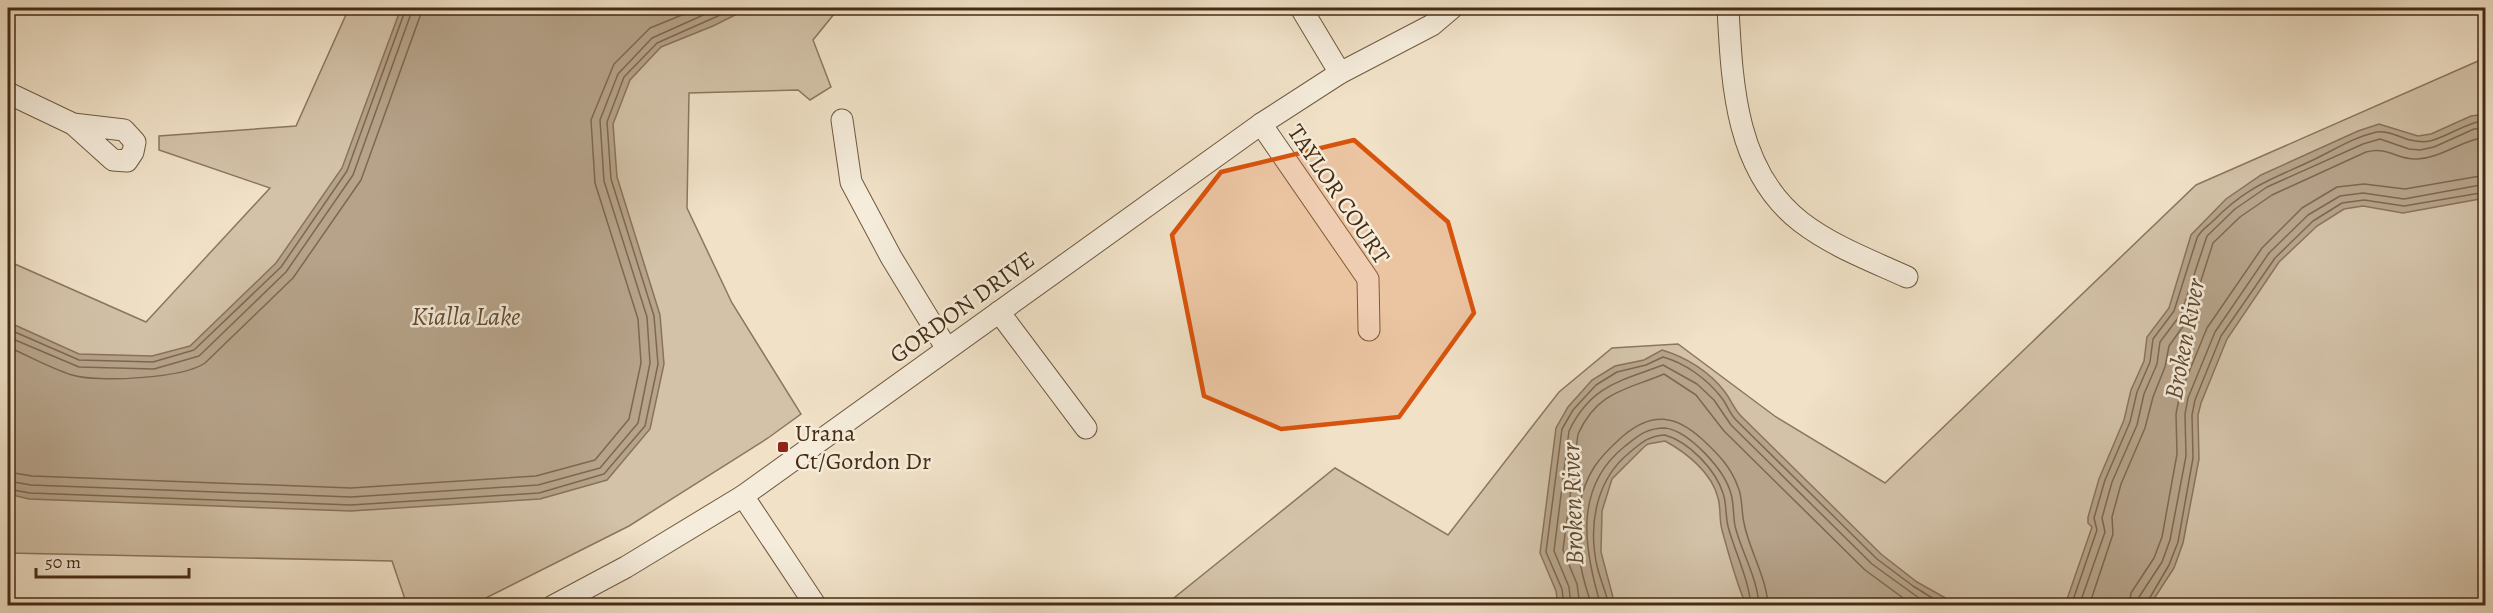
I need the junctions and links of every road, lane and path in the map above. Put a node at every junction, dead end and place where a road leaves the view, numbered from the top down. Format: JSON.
{"nodes":[{"id":1,"x":1301,"y":8,"type":"edge"},
{"id":2,"x":1440,"y":8,"type":"edge"},
{"id":3,"x":1452,"y":8,"type":"edge"},
{"id":4,"x":1728,"y":8,"type":"edge"},
{"id":5,"x":1396,"y":43,"type":"junction"},
{"id":6,"x":1340,"y":73,"type":"junction"},
{"id":7,"x":8,"y":93,"type":"edge"},
{"id":8,"x":842,"y":120,"type":"dead end"},
{"id":9,"x":73,"y":124,"type":"dead end"},
{"id":10,"x":1262,"y":124,"type":"junction"},
{"id":11,"x":1907,"y":277,"type":"dead end"},
{"id":12,"x":999,"y":312,"type":"junction"},
{"id":13,"x":1369,"y":330,"type":"dead end"},
{"id":14,"x":947,"y":349,"type":"junction"},
{"id":15,"x":1086,"y":428,"type":"dead end"},
{"id":16,"x":743,"y":496,"type":"junction"},
{"id":17,"x":554,"y":606,"type":"edge"},
{"id":18,"x":816,"y":606,"type":"edge"}],
"edges":[{"from":1,"to":6,"type":"street"},
{"from":2,"to":5,"type":"street","name":"GORDON DRIVE"},
{"from":3,"to":5,"type":"street","name":"GORDON DRIVE"},
{"from":4,"to":11,"type":"street"},
{"from":5,"to":6,"type":"street","name":"GORDON DRIVE"},
{"from":6,"to":10,"type":"street","name":"GORDON DRIVE"},
{"from":7,"to":9,"type":"street"},
{"from":8,"to":14,"type":"street"},
{"from":10,"to":12,"type":"street","name":"GORDON DRIVE"},
{"from":10,"to":13,"type":"street","name":"TAYLOR COURT"},
{"from":12,"to":14,"type":"street","name":"GORDON DRIVE"},
{"from":12,"to":15,"type":"street"},
{"from":14,"to":16,"type":"street","name":"GORDON DRIVE"},
{"from":16,"to":17,"type":"street","name":"GORDON DRIVE"},
{"from":16,"to":18,"type":"street"}]}
